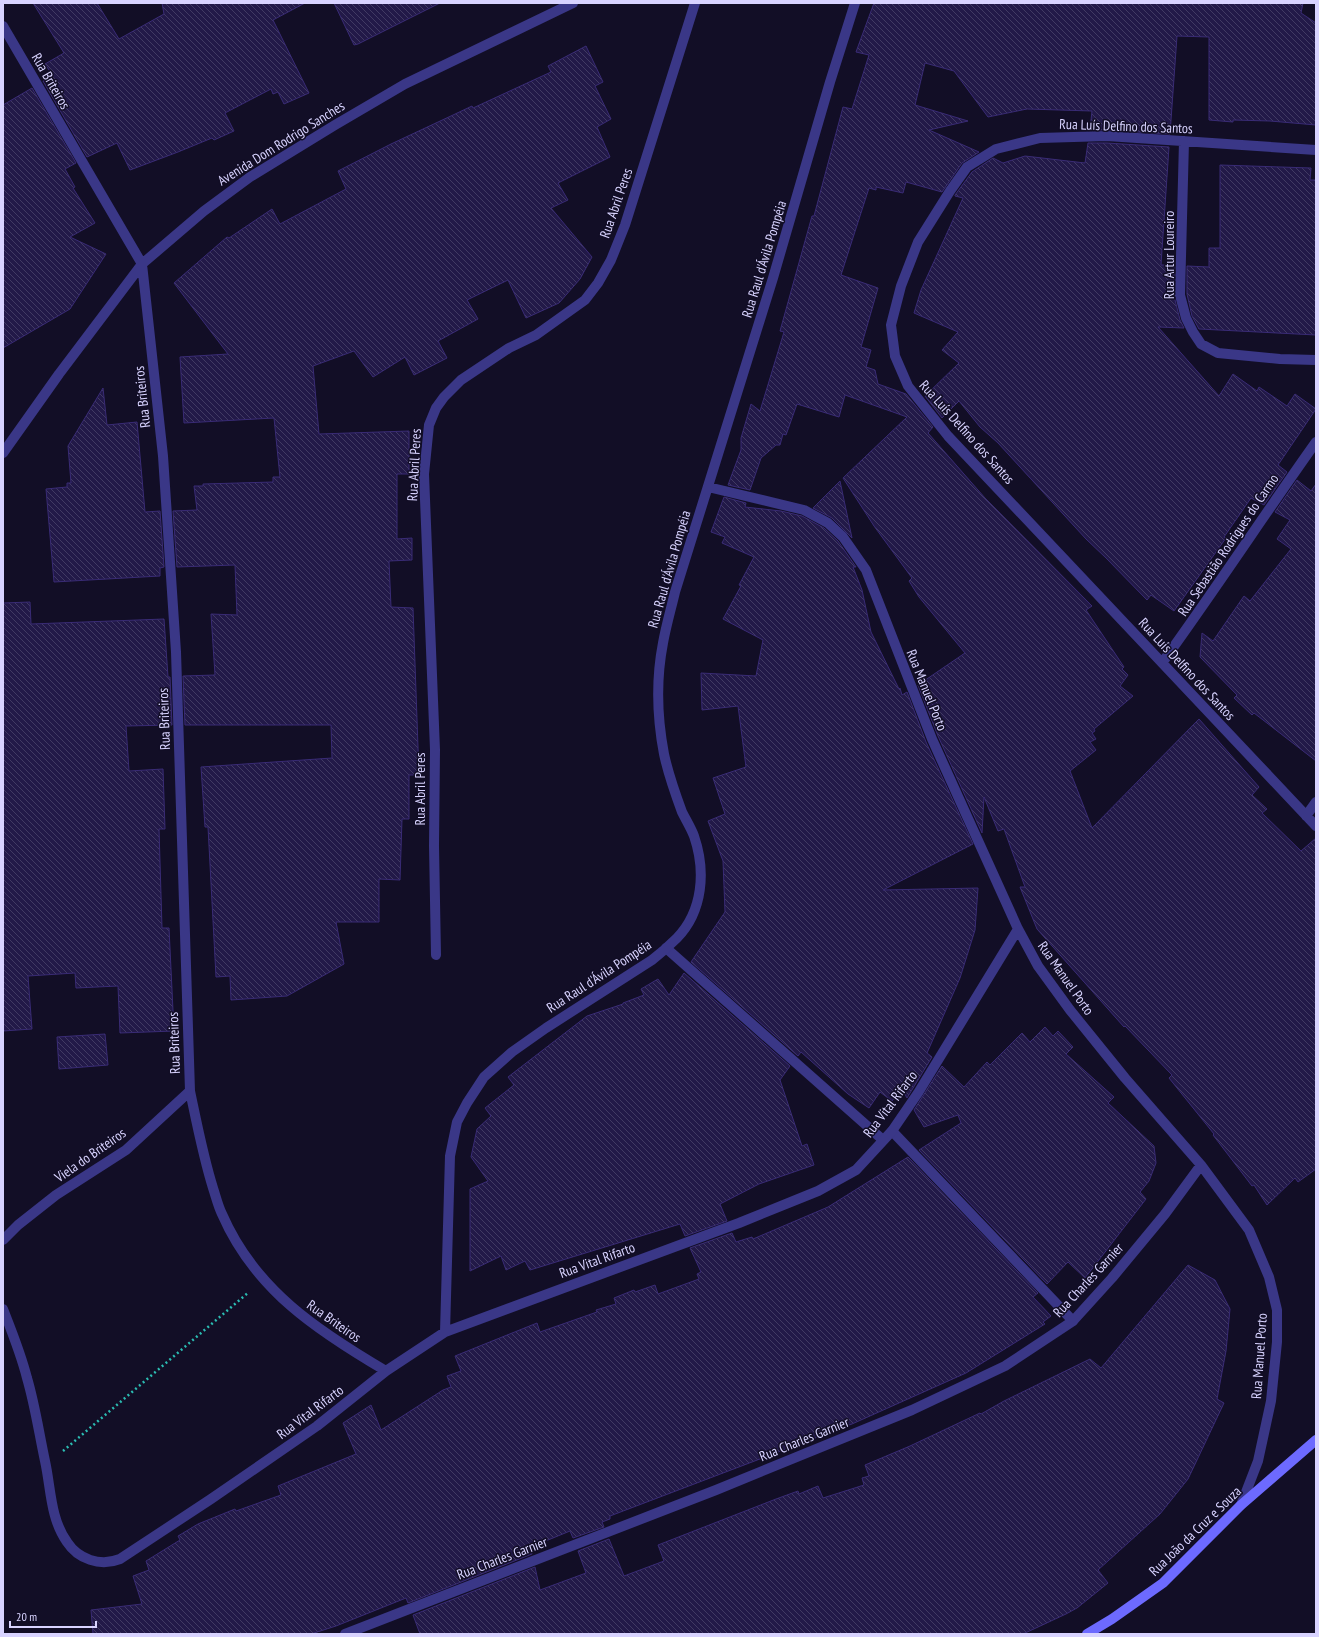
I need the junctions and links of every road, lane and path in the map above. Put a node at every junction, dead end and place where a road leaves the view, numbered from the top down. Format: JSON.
{"nodes":[{"id":1,"x":572,"y":3,"type":"edge"},
{"id":2,"x":695,"y":3,"type":"edge"},
{"id":3,"x":855,"y":3,"type":"edge"},
{"id":4,"x":3,"y":26,"type":"edge"},
{"id":5,"x":1184,"y":141,"type":"junction"},
{"id":6,"x":1316,"y":150,"type":"edge"},
{"id":7,"x":142,"y":264,"type":"junction"},
{"id":8,"x":1316,"y":360,"type":"edge"},
{"id":9,"x":1316,"y":442,"type":"edge"},
{"id":10,"x":3,"y":454,"type":"edge"},
{"id":11,"x":708,"y":486,"type":"junction"},
{"id":12,"x":1162,"y":663,"type":"junction"},
{"id":13,"x":1316,"y":802,"type":"edge"},
{"id":14,"x":1306,"y":816,"type":"junction"},
{"id":15,"x":1316,"y":826,"type":"edge"},
{"id":16,"x":1018,"y":930,"type":"junction"},
{"id":17,"x":666,"y":948,"type":"junction"},
{"id":18,"x":436,"y":955,"type":"dead end"},
{"id":19,"x":190,"y":1091,"type":"junction"},
{"id":20,"x":892,"y":1131,"type":"junction"},
{"id":21,"x":883,"y":1140,"type":"junction"},
{"id":22,"x":1201,"y":1165,"type":"junction"},
{"id":23,"x":3,"y":1240,"type":"edge"},
{"id":24,"x":263,"y":1280,"type":"junction"},
{"id":25,"x":3,"y":1309,"type":"edge"},
{"id":26,"x":1073,"y":1321,"type":"junction"},
{"id":27,"x":444,"y":1332,"type":"junction"},
{"id":28,"x":386,"y":1371,"type":"junction"},
{"id":29,"x":1316,"y":1440,"type":"edge"},
{"id":30,"x":46,"y":1466,"type":"junction"},
{"id":31,"x":1241,"y":1505,"type":"junction"},
{"id":32,"x":345,"y":1634,"type":"edge"},
{"id":33,"x":1087,"y":1634,"type":"edge"}],
"edges":[{"from":1,"to":7,"type":"street","name":"Avenida Dom Rodrigo Sanches"},
{"from":2,"to":18,"type":"street","name":"Rua Abril Peres"},
{"from":3,"to":11,"type":"street","name":"Rua Raul d'Ávila Pompéia"},
{"from":4,"to":7,"type":"street","name":"Rua Briteiros"},
{"from":5,"to":6,"type":"street","name":"Rua Luís Delfino dos Santos"},
{"from":5,"to":8,"type":"street","name":"Rua Artur Loureiro"},
{"from":5,"to":12,"type":"street","name":"Rua Luís Delfino dos Santos"},
{"from":7,"to":10,"type":"street","name":"Avenida Dom Rodrigo Sanches"},
{"from":7,"to":19,"type":"street","name":"Rua Briteiros"},
{"from":9,"to":12,"type":"street","name":"Rua Sebastião Rodrigues do Carmo"},
{"from":11,"to":16,"type":"street","name":"Rua Manuel Porto"},
{"from":11,"to":17,"type":"street","name":"Rua Raul d'Ávila Pompéia"},
{"from":12,"to":14,"type":"street","name":"Rua Luís Delfino dos Santos"},
{"from":13,"to":14,"type":"street"},
{"from":14,"to":15,"type":"street","name":"Rua Luís Delfino dos Santos"},
{"from":16,"to":20,"type":"street","name":"Rua Vital Rifarto"},
{"from":16,"to":22,"type":"street","name":"Rua Manuel Porto"},
{"from":17,"to":21,"type":"street"},
{"from":17,"to":27,"type":"street","name":"Rua Raul d'Ávila Pompéia"},
{"from":19,"to":23,"type":"street","name":"Viela do Briteiros"},
{"from":19,"to":24,"type":"street","name":"Rua Briteiros"},
{"from":20,"to":21,"type":"street","name":"Rua Vital Rifarto"},
{"from":20,"to":26,"type":"street"},
{"from":21,"to":27,"type":"street","name":"Rua Vital Rifarto"},
{"from":22,"to":26,"type":"street","name":"Rua Charles Garnier"},
{"from":22,"to":31,"type":"street","name":"Rua Manuel Porto"},
{"from":24,"to":28,"type":"street","name":"Rua Briteiros"},
{"from":24,"to":30,"type":"path"},
{"from":25,"to":30,"type":"street"},
{"from":26,"to":32,"type":"street","name":"Rua Charles Garnier"},
{"from":27,"to":28,"type":"street","name":"Rua Vital Rifarto"},
{"from":28,"to":30,"type":"street","name":"Rua Vital Rifarto"},
{"from":29,"to":31,"type":"main road","name":"Rua João da Cruz e Souza"},
{"from":31,"to":33,"type":"main road","name":"Rua João da Cruz e Souza"}]}
